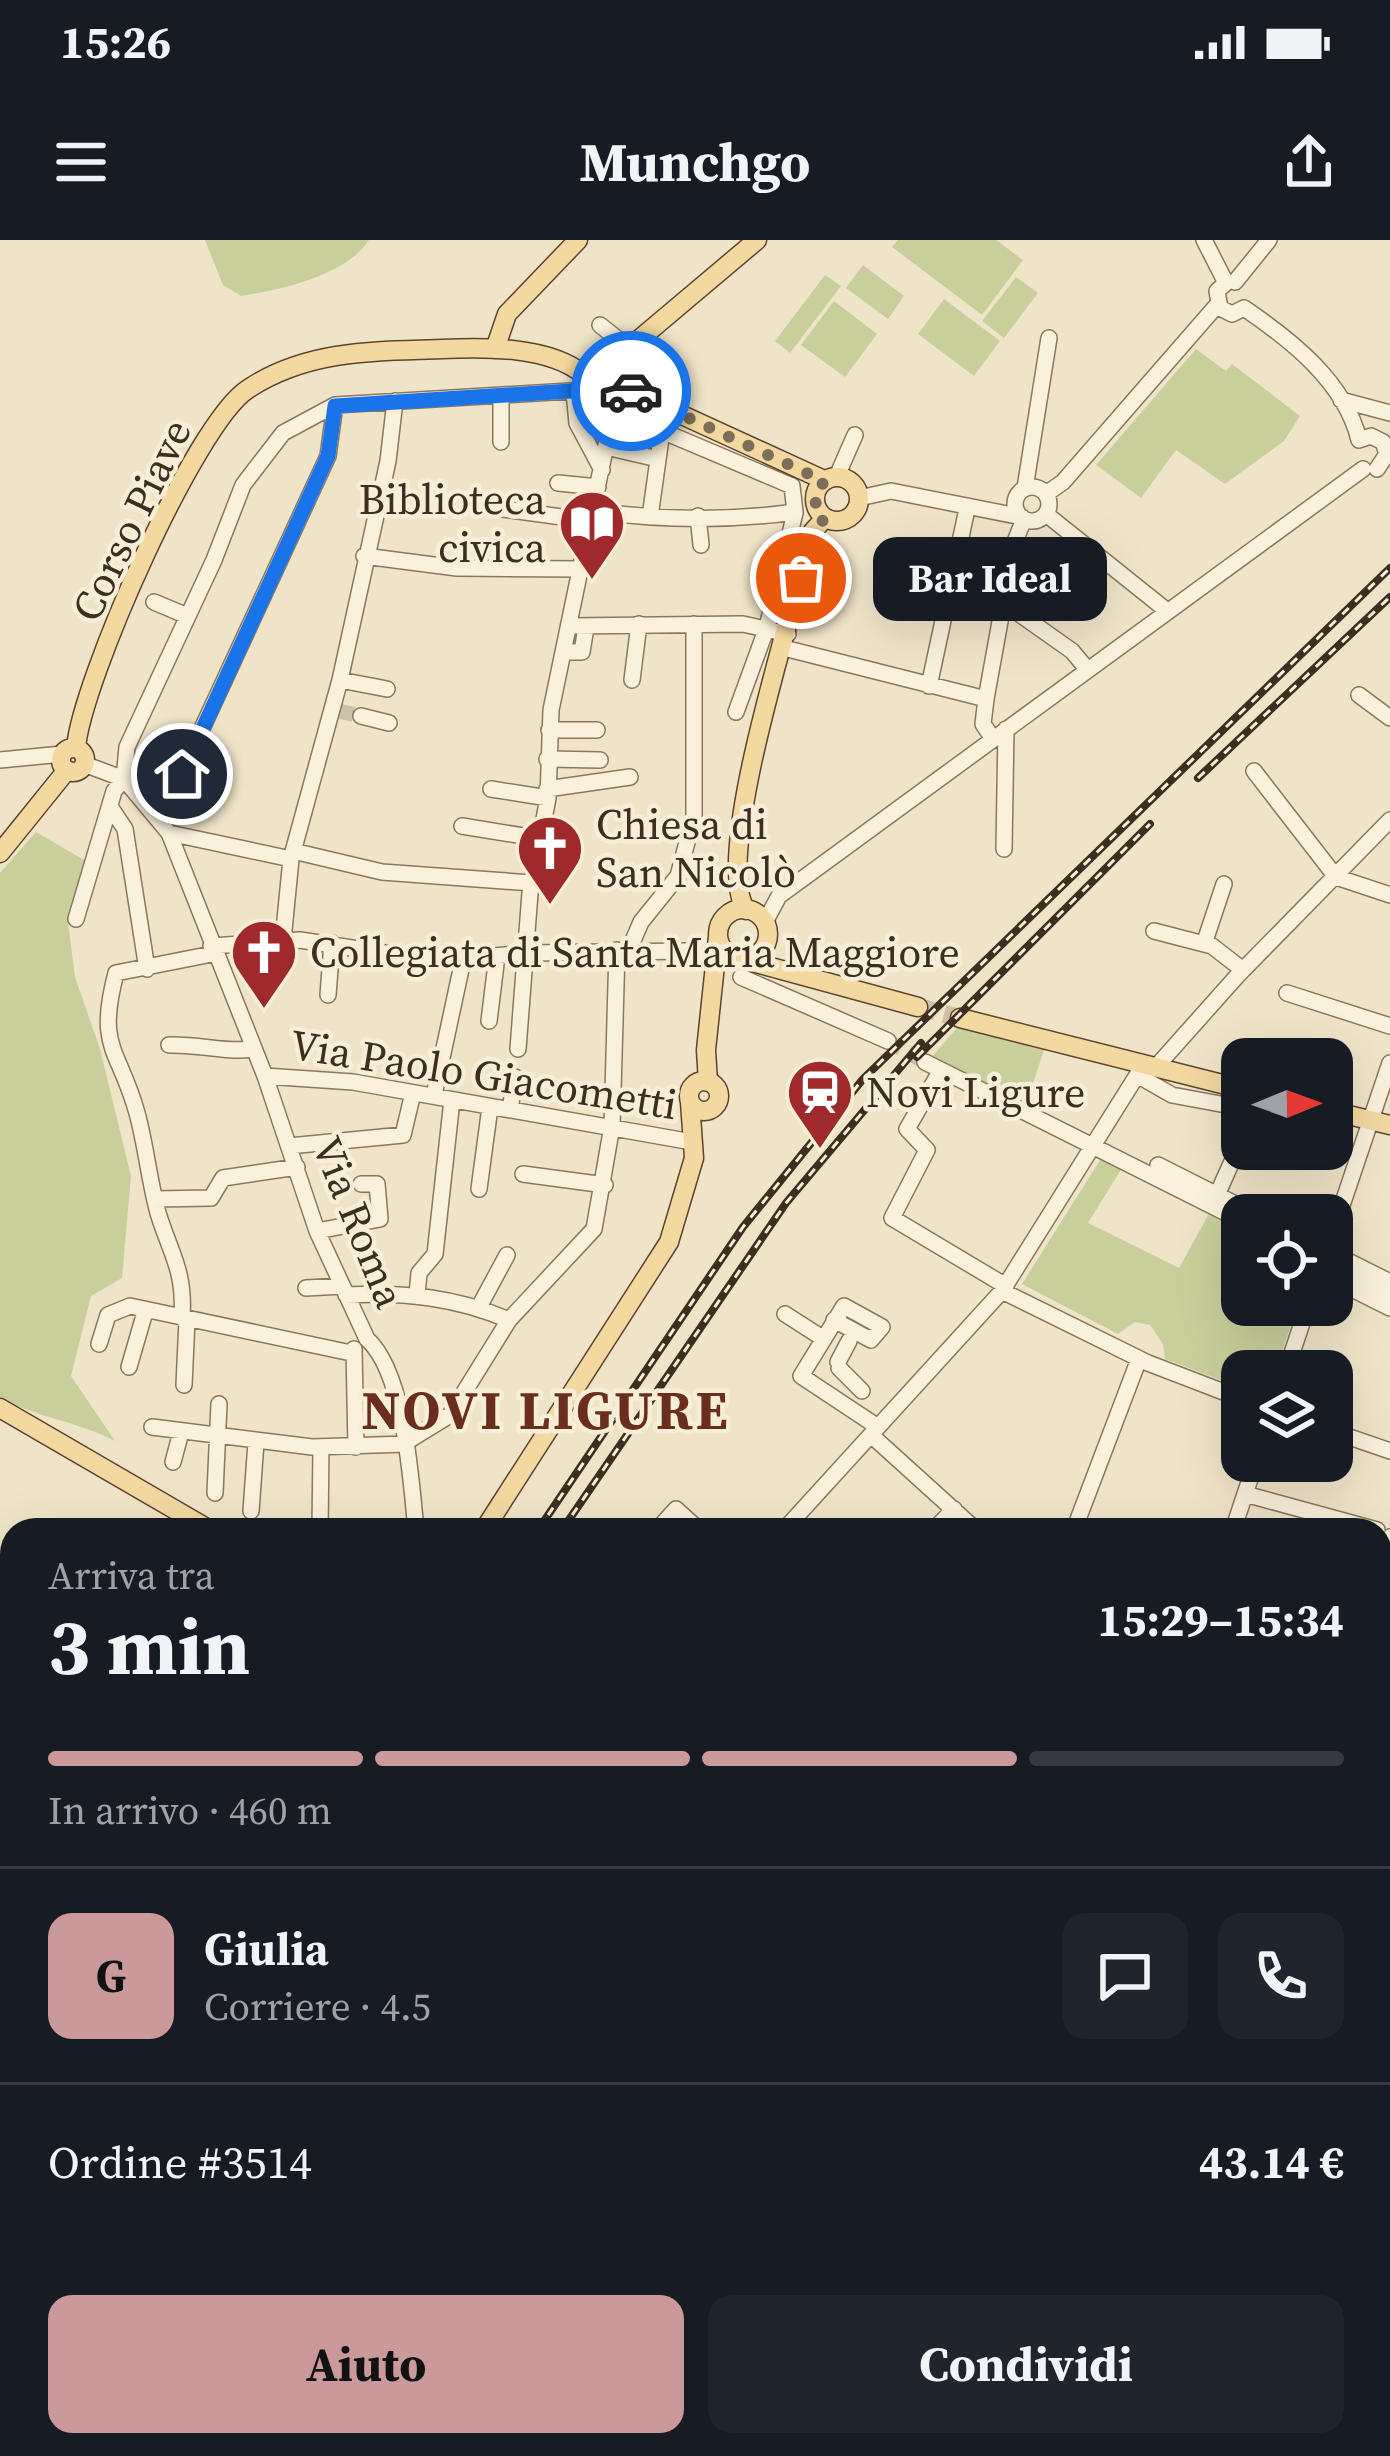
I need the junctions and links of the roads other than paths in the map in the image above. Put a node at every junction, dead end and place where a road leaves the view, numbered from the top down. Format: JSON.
{"nodes":[{"id":1,"x":578,"y":240,"type":"edge"},
{"id":2,"x":757,"y":240,"type":"edge"},
{"id":3,"x":1204,"y":240,"type":"edge"},
{"id":4,"x":1270,"y":240,"type":"edge"},
{"id":5,"x":1255,"y":258,"type":"junction"},
{"id":6,"x":1219,"y":262,"type":"junction"},
{"id":7,"x":1231,"y":282,"type":"junction"},
{"id":8,"x":1218,"y":304,"type":"junction"},
{"id":9,"x":1244,"y":308,"type":"junction"},
{"id":10,"x":600,"y":326,"type":"dead end"},
{"id":11,"x":1049,"y":338,"type":"dead end"},
{"id":12,"x":628,"y":348,"type":"junction"},
{"id":13,"x":495,"y":349,"type":"junction"},
{"id":14,"x":581,"y":386,"type":"junction"},
{"id":15,"x":617,"y":386,"type":"junction"},
{"id":16,"x":501,"y":396,"type":"junction"},
{"id":17,"x":1341,"y":400,"type":"junction"},
{"id":18,"x":395,"y":401,"type":"junction"},
{"id":19,"x":335,"y":406,"type":"junction"},
{"id":20,"x":1390,"y":413,"type":"edge"},
{"id":21,"x":855,"y":435,"type":"dead end"},
{"id":22,"x":1359,"y":440,"type":"junction"},
{"id":23,"x":501,"y":442,"type":"dead end"},
{"id":24,"x":1388,"y":446,"type":"edge"},
{"id":25,"x":606,"y":447,"type":"junction"},
{"id":26,"x":658,"y":459,"type":"junction"},
{"id":27,"x":1377,"y":473,"type":"edge"},
{"id":28,"x":831,"y":478,"type":"junction"},
{"id":29,"x":600,"y":479,"type":"junction"},
{"id":30,"x":558,"y":483,"type":"dead end"},
{"id":31,"x":1025,"y":488,"type":"junction"},
{"id":32,"x":1046,"y":494,"type":"junction"},
{"id":33,"x":860,"y":498,"type":"junction"},
{"id":34,"x":503,"y":509,"type":"dead end"},
{"id":35,"x":967,"y":509,"type":"junction"},
{"id":36,"x":795,"y":512,"type":"junction"},
{"id":37,"x":1046,"y":514,"type":"junction"},
{"id":38,"x":592,"y":516,"type":"junction"},
{"id":39,"x":698,"y":516,"type":"junction"},
{"id":40,"x":650,"y":517,"type":"junction"},
{"id":41,"x":825,"y":518,"type":"junction"},
{"id":42,"x":1023,"y":518,"type":"junction"},
{"id":43,"x":701,"y":544,"type":"dead end"},
{"id":44,"x":364,"y":556,"type":"junction"},
{"id":45,"x":583,"y":569,"type":"junction"},
{"id":46,"x":154,"y":602,"type":"dead end"},
{"id":47,"x":1004,"y":603,"type":"junction"},
{"id":48,"x":1166,"y":610,"type":"junction"},
{"id":49,"x":184,"y":615,"type":"junction"},
{"id":50,"x":639,"y":624,"type":"junction"},
{"id":51,"x":694,"y":624,"type":"junction"},
{"id":52,"x":578,"y":627,"type":"junction"},
{"id":53,"x":766,"y":627,"type":"junction"},
{"id":54,"x":786,"y":641,"type":"junction"},
{"id":55,"x":1087,"y":669,"type":"junction"},
{"id":56,"x":340,"y":680,"type":"junction"},
{"id":57,"x":632,"y":680,"type":"dead end"},
{"id":58,"x":929,"y":686,"type":"junction"},
{"id":59,"x":387,"y":689,"type":"dead end"},
{"id":60,"x":1359,"y":694,"type":"dead end"},
{"id":61,"x":986,"y":699,"type":"junction"},
{"id":62,"x":736,"y":712,"type":"dead end"},
{"id":63,"x":361,"y":716,"type":"tunnel mouth"},
{"id":64,"x":1390,"y":718,"type":"edge"},
{"id":65,"x":389,"y":723,"type":"dead end"},
{"id":66,"x":549,"y":730,"type":"junction"},
{"id":67,"x":597,"y":730,"type":"dead end"},
{"id":68,"x":999,"y":734,"type":"junction"},
{"id":69,"x":72,"y":759,"type":"junction"},
{"id":70,"x":548,"y":759,"type":"junction"},
{"id":71,"x":0,"y":760,"type":"edge"},
{"id":72,"x":600,"y":760,"type":"dead end"},
{"id":73,"x":1254,"y":771,"type":"dead end"},
{"id":74,"x":630,"y":777,"type":"dead end"},
{"id":75,"x":124,"y":779,"type":"junction"},
{"id":76,"x":491,"y":789,"type":"dead end"},
{"id":77,"x":548,"y":794,"type":"junction"},
{"id":78,"x":111,"y":808,"type":"junction"},
{"id":79,"x":154,"y":813,"type":"junction"},
{"id":80,"x":1390,"y":820,"type":"edge"},
{"id":81,"x":462,"y":826,"type":"dead end"},
{"id":82,"x":169,"y":833,"type":"junction"},
{"id":83,"x":739,"y":836,"type":"junction"},
{"id":84,"x":542,"y":839,"type":"junction"},
{"id":85,"x":1004,"y":849,"type":"dead end"},
{"id":86,"x":0,"y":853,"type":"edge"},
{"id":87,"x":292,"y":855,"type":"junction"},
{"id":88,"x":1336,"y":877,"type":"junction"},
{"id":89,"x":532,"y":883,"type":"junction"},
{"id":90,"x":1224,"y":884,"type":"dead end"},
{"id":91,"x":1390,"y":895,"type":"edge"},
{"id":92,"x":746,"y":910,"type":"junction"},
{"id":93,"x":76,"y":919,"type":"dead end"},
{"id":94,"x":765,"y":922,"type":"junction"},
{"id":95,"x":719,"y":930,"type":"junction"},
{"id":96,"x":1154,"y":931,"type":"dead end"},
{"id":97,"x":283,"y":940,"type":"junction"},
{"id":98,"x":332,"y":943,"type":"junction"},
{"id":99,"x":1204,"y":944,"type":"junction"},
{"id":100,"x":764,"y":947,"type":"junction"},
{"id":101,"x":214,"y":950,"type":"junction"},
{"id":102,"x":623,"y":950,"type":"junction"},
{"id":103,"x":528,"y":952,"type":"junction"},
{"id":104,"x":497,"y":956,"type":"junction"},
{"id":105,"x":463,"y":960,"type":"junction"},
{"id":106,"x":709,"y":963,"type":"dead end"},
{"id":107,"x":740,"y":965,"type":"junction"},
{"id":108,"x":147,"y":969,"type":"junction"},
{"id":109,"x":1243,"y":970,"type":"junction"},
{"id":110,"x":776,"y":979,"type":"junction"},
{"id":111,"x":1287,"y":993,"type":"dead end"},
{"id":112,"x":328,"y":995,"type":"dead end"},
{"id":113,"x":711,"y":1005,"type":"junction"},
{"id":114,"x":918,"y":1007,"type":"tunnel mouth"},
{"id":115,"x":960,"y":1018,"type":"tunnel mouth"},
{"id":116,"x":489,"y":1021,"type":"dead end"},
{"id":117,"x":1390,"y":1025,"type":"edge"},
{"id":118,"x":888,"y":1041,"type":"tunnel mouth"},
{"id":119,"x":169,"y":1045,"type":"dead end"},
{"id":120,"x":253,"y":1049,"type":"junction"},
{"id":121,"x":518,"y":1049,"type":"dead end"},
{"id":122,"x":925,"y":1061,"type":"tunnel mouth"},
{"id":123,"x":1390,"y":1063,"type":"edge"},
{"id":124,"x":1146,"y":1069,"type":"junction"},
{"id":125,"x":265,"y":1076,"type":"junction"},
{"id":126,"x":938,"y":1076,"type":"junction"},
{"id":127,"x":514,"y":1077,"type":"dead end"},
{"id":128,"x":1221,"y":1085,"type":"edge"},
{"id":129,"x":412,"y":1093,"type":"junction"},
{"id":130,"x":434,"y":1095,"type":"dead end"},
{"id":131,"x":452,"y":1100,"type":"junction"},
{"id":132,"x":1221,"y":1104,"type":"edge"},
{"id":133,"x":490,"y":1107,"type":"junction"},
{"id":134,"x":510,"y":1110,"type":"junction"},
{"id":135,"x":1380,"y":1122,"type":"edge"},
{"id":136,"x":612,"y":1126,"type":"junction"},
{"id":137,"x":692,"y":1142,"type":"junction"},
{"id":138,"x":289,"y":1146,"type":"junction"},
{"id":139,"x":1093,"y":1151,"type":"junction"},
{"id":140,"x":1159,"y":1165,"type":"dead end"},
{"id":141,"x":297,"y":1167,"type":"junction"},
{"id":142,"x":1228,"y":1170,"type":"edge"},
{"id":143,"x":523,"y":1174,"type":"dead end"},
{"id":144,"x":361,"y":1184,"type":"dead end"},
{"id":145,"x":605,"y":1185,"type":"junction"},
{"id":146,"x":479,"y":1189,"type":"dead end"},
{"id":147,"x":1349,"y":1194,"type":"edge"},
{"id":148,"x":1217,"y":1195,"type":"junction"},
{"id":149,"x":1221,"y":1197,"type":"edge"},
{"id":150,"x":155,"y":1199,"type":"junction"},
{"id":151,"x":1221,"y":1211,"type":"edge"},
{"id":152,"x":317,"y":1231,"type":"junction"},
{"id":153,"x":506,"y":1255,"type":"dead end"},
{"id":154,"x":1353,"y":1264,"type":"edge"},
{"id":155,"x":1353,"y":1276,"type":"edge"},
{"id":156,"x":1390,"y":1282,"type":"edge"},
{"id":157,"x":306,"y":1288,"type":"dead end"},
{"id":158,"x":1004,"y":1289,"type":"junction"},
{"id":159,"x":344,"y":1290,"type":"junction"},
{"id":160,"x":1353,"y":1290,"type":"edge"},
{"id":161,"x":417,"y":1294,"type":"junction"},
{"id":162,"x":1390,"y":1295,"type":"edge"},
{"id":163,"x":479,"y":1307,"type":"junction"},
{"id":164,"x":1390,"y":1308,"type":"edge"},
{"id":165,"x":138,"y":1309,"type":"junction"},
{"id":166,"x":785,"y":1314,"type":"dead end"},
{"id":167,"x":185,"y":1319,"type":"junction"},
{"id":168,"x":509,"y":1320,"type":"junction"},
{"id":169,"x":835,"y":1320,"type":"dead end"},
{"id":170,"x":367,"y":1339,"type":"junction"},
{"id":171,"x":824,"y":1339,"type":"junction"},
{"id":172,"x":849,"y":1341,"type":"dead end"},
{"id":173,"x":100,"y":1344,"type":"dead end"},
{"id":174,"x":351,"y":1353,"type":"junction"},
{"id":175,"x":1139,"y":1359,"type":"junction"},
{"id":176,"x":129,"y":1367,"type":"dead end"},
{"id":177,"x":184,"y":1385,"type":"dead end"},
{"id":178,"x":1221,"y":1391,"type":"edge"},
{"id":179,"x":861,"y":1392,"type":"dead end"},
{"id":180,"x":219,"y":1404,"type":"dead end"},
{"id":181,"x":0,"y":1408,"type":"edge"},
{"id":182,"x":152,"y":1427,"type":"dead end"},
{"id":183,"x":186,"y":1428,"type":"junction"},
{"id":184,"x":875,"y":1431,"type":"junction"},
{"id":185,"x":218,"y":1438,"type":"junction"},
{"id":186,"x":1353,"y":1438,"type":"edge"},
{"id":187,"x":256,"y":1442,"type":"junction"},
{"id":188,"x":406,"y":1443,"type":"junction"},
{"id":189,"x":321,"y":1447,"type":"junction"},
{"id":190,"x":356,"y":1447,"type":"junction"},
{"id":191,"x":1390,"y":1450,"type":"edge"},
{"id":192,"x":173,"y":1462,"type":"dead end"},
{"id":193,"x":1249,"y":1482,"type":"edge"},
{"id":194,"x":214,"y":1493,"type":"dead end"},
{"id":195,"x":1245,"y":1494,"type":"junction"},
{"id":196,"x":953,"y":1509,"type":"junction"},
{"id":197,"x":250,"y":1511,"type":"dead end"},
{"id":198,"x":188,"y":1518,"type":"edge"},
{"id":199,"x":320,"y":1518,"type":"edge"},
{"id":200,"x":415,"y":1518,"type":"edge"},
{"id":201,"x":492,"y":1518,"type":"edge"},
{"id":202,"x":795,"y":1518,"type":"edge"},
{"id":203,"x":945,"y":1518,"type":"edge"},
{"id":204,"x":963,"y":1518,"type":"edge"},
{"id":205,"x":1079,"y":1518,"type":"edge"},
{"id":206,"x":1237,"y":1518,"type":"edge"},
{"id":207,"x":1334,"y":1518,"type":"edge"}],
"edges":[{"from":1,"to":13,"type":"main road"},
{"from":2,"to":12,"type":"main road"},
{"from":3,"to":6,"type":"street"},
{"from":4,"to":5,"type":"street"},
{"from":5,"to":6,"type":"street"},
{"from":5,"to":7,"type":"street"},
{"from":6,"to":7,"type":"street"},
{"from":7,"to":8,"type":"street"},
{"from":7,"to":9,"type":"street"},
{"from":8,"to":9,"type":"street"},
{"from":8,"to":32,"type":"street"},
{"from":9,"to":17,"type":"street"},
{"from":10,"to":12,"type":"street"},
{"from":11,"to":31,"type":"street"},
{"from":12,"to":15,"type":"main road"},
{"from":13,"to":14,"type":"main road","name":"Corso Piave"},
{"from":13,"to":69,"type":"main road","name":"Corso Piave"},
{"from":14,"to":15,"type":"main road","name":"Corso Piave"},
{"from":14,"to":16,"type":"street"},
{"from":14,"to":29,"type":"street"},
{"from":15,"to":25,"type":"street"},
{"from":15,"to":28,"type":"main road"},
{"from":16,"to":18,"type":"street"},
{"from":16,"to":23,"type":"street"},
{"from":17,"to":20,"type":"street"},
{"from":17,"to":22,"type":"street"},
{"from":18,"to":19,"type":"street"},
{"from":18,"to":44,"type":"street"},
{"from":19,"to":49,"type":"street"},
{"from":19,"to":79,"type":"street"},
{"from":21,"to":28,"type":"street"},
{"from":22,"to":24,"type":"street"},
{"from":22,"to":27,"type":"street"},
{"from":24,"to":27,"type":"street"},
{"from":25,"to":26,"type":"street"},
{"from":25,"to":29,"type":"street"},
{"from":26,"to":36,"type":"street"},
{"from":26,"to":40,"type":"street"},
{"from":27,"to":48,"type":"street"},
{"from":28,"to":33,"type":"main road"},
{"from":28,"to":41,"type":"main road"},
{"from":29,"to":30,"type":"street"},
{"from":29,"to":38,"type":"street"},
{"from":31,"to":32,"type":"street"},
{"from":31,"to":42,"type":"street"},
{"from":32,"to":37,"type":"street"},
{"from":33,"to":35,"type":"street"},
{"from":33,"to":41,"type":"main road"},
{"from":34,"to":38,"type":"street"},
{"from":35,"to":42,"type":"street"},
{"from":35,"to":58,"type":"street"},
{"from":36,"to":39,"type":"street"},
{"from":36,"to":53,"type":"street"},
{"from":37,"to":42,"type":"street"},
{"from":37,"to":48,"type":"street"},
{"from":38,"to":40,"type":"street"},
{"from":38,"to":45,"type":"street"},
{"from":39,"to":40,"type":"street"},
{"from":39,"to":43,"type":"street"},
{"from":41,"to":54,"type":"main road"},
{"from":42,"to":47,"type":"street"},
{"from":44,"to":45,"type":"street"},
{"from":44,"to":56,"type":"street"},
{"from":45,"to":52,"type":"street"},
{"from":46,"to":49,"type":"street"},
{"from":47,"to":55,"type":"street"},
{"from":47,"to":61,"type":"street"},
{"from":48,"to":55,"type":"street"},
{"from":49,"to":75,"type":"street"},
{"from":50,"to":51,"type":"street"},
{"from":50,"to":52,"type":"street"},
{"from":50,"to":57,"type":"street"},
{"from":51,"to":53,"type":"street"},
{"from":51,"to":102,"type":"street"},
{"from":52,"to":66,"type":"street"},
{"from":53,"to":54,"type":"street"},
{"from":53,"to":62,"type":"street"},
{"from":54,"to":58,"type":"street"},
{"from":54,"to":83,"type":"main road"},
{"from":55,"to":68,"type":"street"},
{"from":56,"to":59,"type":"street"},
{"from":56,"to":87,"type":"street"},
{"from":58,"to":61,"type":"street"},
{"from":60,"to":64,"type":"street"},
{"from":61,"to":68,"type":"street"},
{"from":63,"to":65,"type":"street"},
{"from":66,"to":67,"type":"street"},
{"from":66,"to":70,"type":"street"},
{"from":68,"to":85,"type":"street"},
{"from":68,"to":94,"type":"street"},
{"from":69,"to":71,"type":"street"},
{"from":69,"to":75,"type":"street"},
{"from":69,"to":86,"type":"main road","name":"Corso Piave"},
{"from":70,"to":72,"type":"street"},
{"from":70,"to":77,"type":"street"},
{"from":73,"to":88,"type":"street"},
{"from":74,"to":77,"type":"street"},
{"from":75,"to":78,"type":"street"},
{"from":75,"to":79,"type":"street","name":"Via Roma"},
{"from":76,"to":77,"type":"street"},
{"from":77,"to":84,"type":"street"},
{"from":78,"to":93,"type":"street"},
{"from":78,"to":108,"type":"street"},
{"from":79,"to":82,"type":"street","name":"Via Roma"},
{"from":80,"to":88,"type":"street"},
{"from":81,"to":84,"type":"street"},
{"from":82,"to":87,"type":"street"},
{"from":82,"to":101,"type":"street","name":"Via Roma"},
{"from":83,"to":92,"type":"main road"},
{"from":83,"to":95,"type":"main road"},
{"from":84,"to":89,"type":"street"},
{"from":87,"to":89,"type":"street"},
{"from":87,"to":97,"type":"street"},
{"from":88,"to":91,"type":"street"},
{"from":88,"to":109,"type":"street"},
{"from":89,"to":103,"type":"street"},
{"from":90,"to":99,"type":"street"},
{"from":92,"to":94,"type":"main road"},
{"from":92,"to":95,"type":"main road"},
{"from":94,"to":100,"type":"main road"},
{"from":95,"to":107,"type":"main road"},
{"from":95,"to":113,"type":"main road"},
{"from":96,"to":99,"type":"street"},
{"from":97,"to":98,"type":"street"},
{"from":97,"to":101,"type":"street"},
{"from":98,"to":105,"type":"street"},
{"from":98,"to":112,"type":"street"},
{"from":99,"to":109,"type":"street"},
{"from":100,"to":107,"type":"main road"},
{"from":100,"to":110,"type":"main road"},
{"from":101,"to":108,"type":"street"},
{"from":101,"to":120,"type":"street","name":"Via Roma"},
{"from":102,"to":103,"type":"street"},
{"from":102,"to":106,"type":"street"},
{"from":102,"to":136,"type":"street"},
{"from":103,"to":104,"type":"street"},
{"from":103,"to":121,"type":"street"},
{"from":104,"to":105,"type":"street"},
{"from":104,"to":116,"type":"street"},
{"from":105,"to":130,"type":"street"},
{"from":107,"to":110,"type":"main road"},
{"from":107,"to":113,"type":"main road"},
{"from":108,"to":150,"type":"street"},
{"from":109,"to":124,"type":"street"},
{"from":110,"to":114,"type":"main road"},
{"from":110,"to":118,"type":"street"},
{"from":111,"to":117,"type":"street"},
{"from":113,"to":137,"type":"main road"},
{"from":115,"to":124,"type":"main road"},
{"from":119,"to":120,"type":"street"},
{"from":120,"to":125,"type":"street","name":"Via Roma"},
{"from":122,"to":126,"type":"street"},
{"from":123,"to":135,"type":"street"},
{"from":124,"to":128,"type":"main road"},
{"from":124,"to":132,"type":"street"},
{"from":124,"to":139,"type":"street"},
{"from":125,"to":129,"type":"street","name":"Via Paolo Giacometti"},
{"from":125,"to":138,"type":"street","name":"Via Roma"},
{"from":126,"to":139,"type":"street"},
{"from":126,"to":158,"type":"street"},
{"from":127,"to":134,"type":"street"},
{"from":129,"to":131,"type":"street","name":"Via Paolo Giacometti"},
{"from":129,"to":138,"type":"street"},
{"from":131,"to":133,"type":"street","name":"Via Paolo Giacometti"},
{"from":131,"to":161,"type":"street"},
{"from":133,"to":134,"type":"street","name":"Via Paolo Giacometti"},
{"from":133,"to":146,"type":"street"},
{"from":134,"to":136,"type":"street","name":"Via Paolo Giacometti"},
{"from":135,"to":147,"type":"street"},
{"from":136,"to":137,"type":"street","name":"Via Paolo Giacometti"},
{"from":136,"to":145,"type":"street"},
{"from":137,"to":201,"type":"main road"},
{"from":138,"to":141,"type":"street","name":"Via Roma"},
{"from":139,"to":151,"type":"street"},
{"from":139,"to":158,"type":"street"},
{"from":140,"to":148,"type":"street"},
{"from":141,"to":150,"type":"street"},
{"from":141,"to":152,"type":"street","name":"Via Roma"},
{"from":142,"to":148,"type":"street"},
{"from":143,"to":145,"type":"street"},
{"from":144,"to":152,"type":"street"},
{"from":145,"to":168,"type":"street"},
{"from":148,"to":149,"type":"street"},
{"from":150,"to":167,"type":"street"},
{"from":152,"to":159,"type":"street","name":"Via Roma"},
{"from":153,"to":163,"type":"street"},
{"from":154,"to":156,"type":"street"},
{"from":155,"to":162,"type":"street"},
{"from":157,"to":159,"type":"street"},
{"from":158,"to":175,"type":"street"},
{"from":158,"to":184,"type":"street"},
{"from":159,"to":161,"type":"street"},
{"from":159,"to":170,"type":"street","name":"Via Roma"},
{"from":160,"to":164,"type":"street"},
{"from":161,"to":163,"type":"street"},
{"from":163,"to":168,"type":"street"},
{"from":165,"to":167,"type":"street"},
{"from":165,"to":173,"type":"street"},
{"from":165,"to":176,"type":"street"},
{"from":166,"to":171,"type":"street"},
{"from":167,"to":174,"type":"street"},
{"from":167,"to":177,"type":"street"},
{"from":168,"to":188,"type":"street"},
{"from":169,"to":171,"type":"street"},
{"from":170,"to":174,"type":"street"},
{"from":170,"to":188,"type":"street","name":"Via Roma"},
{"from":171,"to":184,"type":"street"},
{"from":172,"to":179,"type":"street"},
{"from":174,"to":190,"type":"street"},
{"from":175,"to":178,"type":"street"},
{"from":175,"to":205,"type":"street"},
{"from":180,"to":185,"type":"street"},
{"from":181,"to":198,"type":"main road"},
{"from":182,"to":183,"type":"street"},
{"from":183,"to":185,"type":"street"},
{"from":183,"to":192,"type":"street"},
{"from":184,"to":196,"type":"street"},
{"from":184,"to":202,"type":"street"},
{"from":185,"to":187,"type":"street"},
{"from":185,"to":194,"type":"street"},
{"from":186,"to":191,"type":"street"},
{"from":187,"to":189,"type":"street"},
{"from":187,"to":197,"type":"street"},
{"from":188,"to":190,"type":"street"},
{"from":188,"to":200,"type":"street","name":"Via Roma"},
{"from":189,"to":190,"type":"street"},
{"from":189,"to":199,"type":"street"},
{"from":193,"to":195,"type":"street"},
{"from":195,"to":206,"type":"street"},
{"from":195,"to":207,"type":"street"},
{"from":196,"to":203,"type":"street"},
{"from":196,"to":204,"type":"street"}]}
